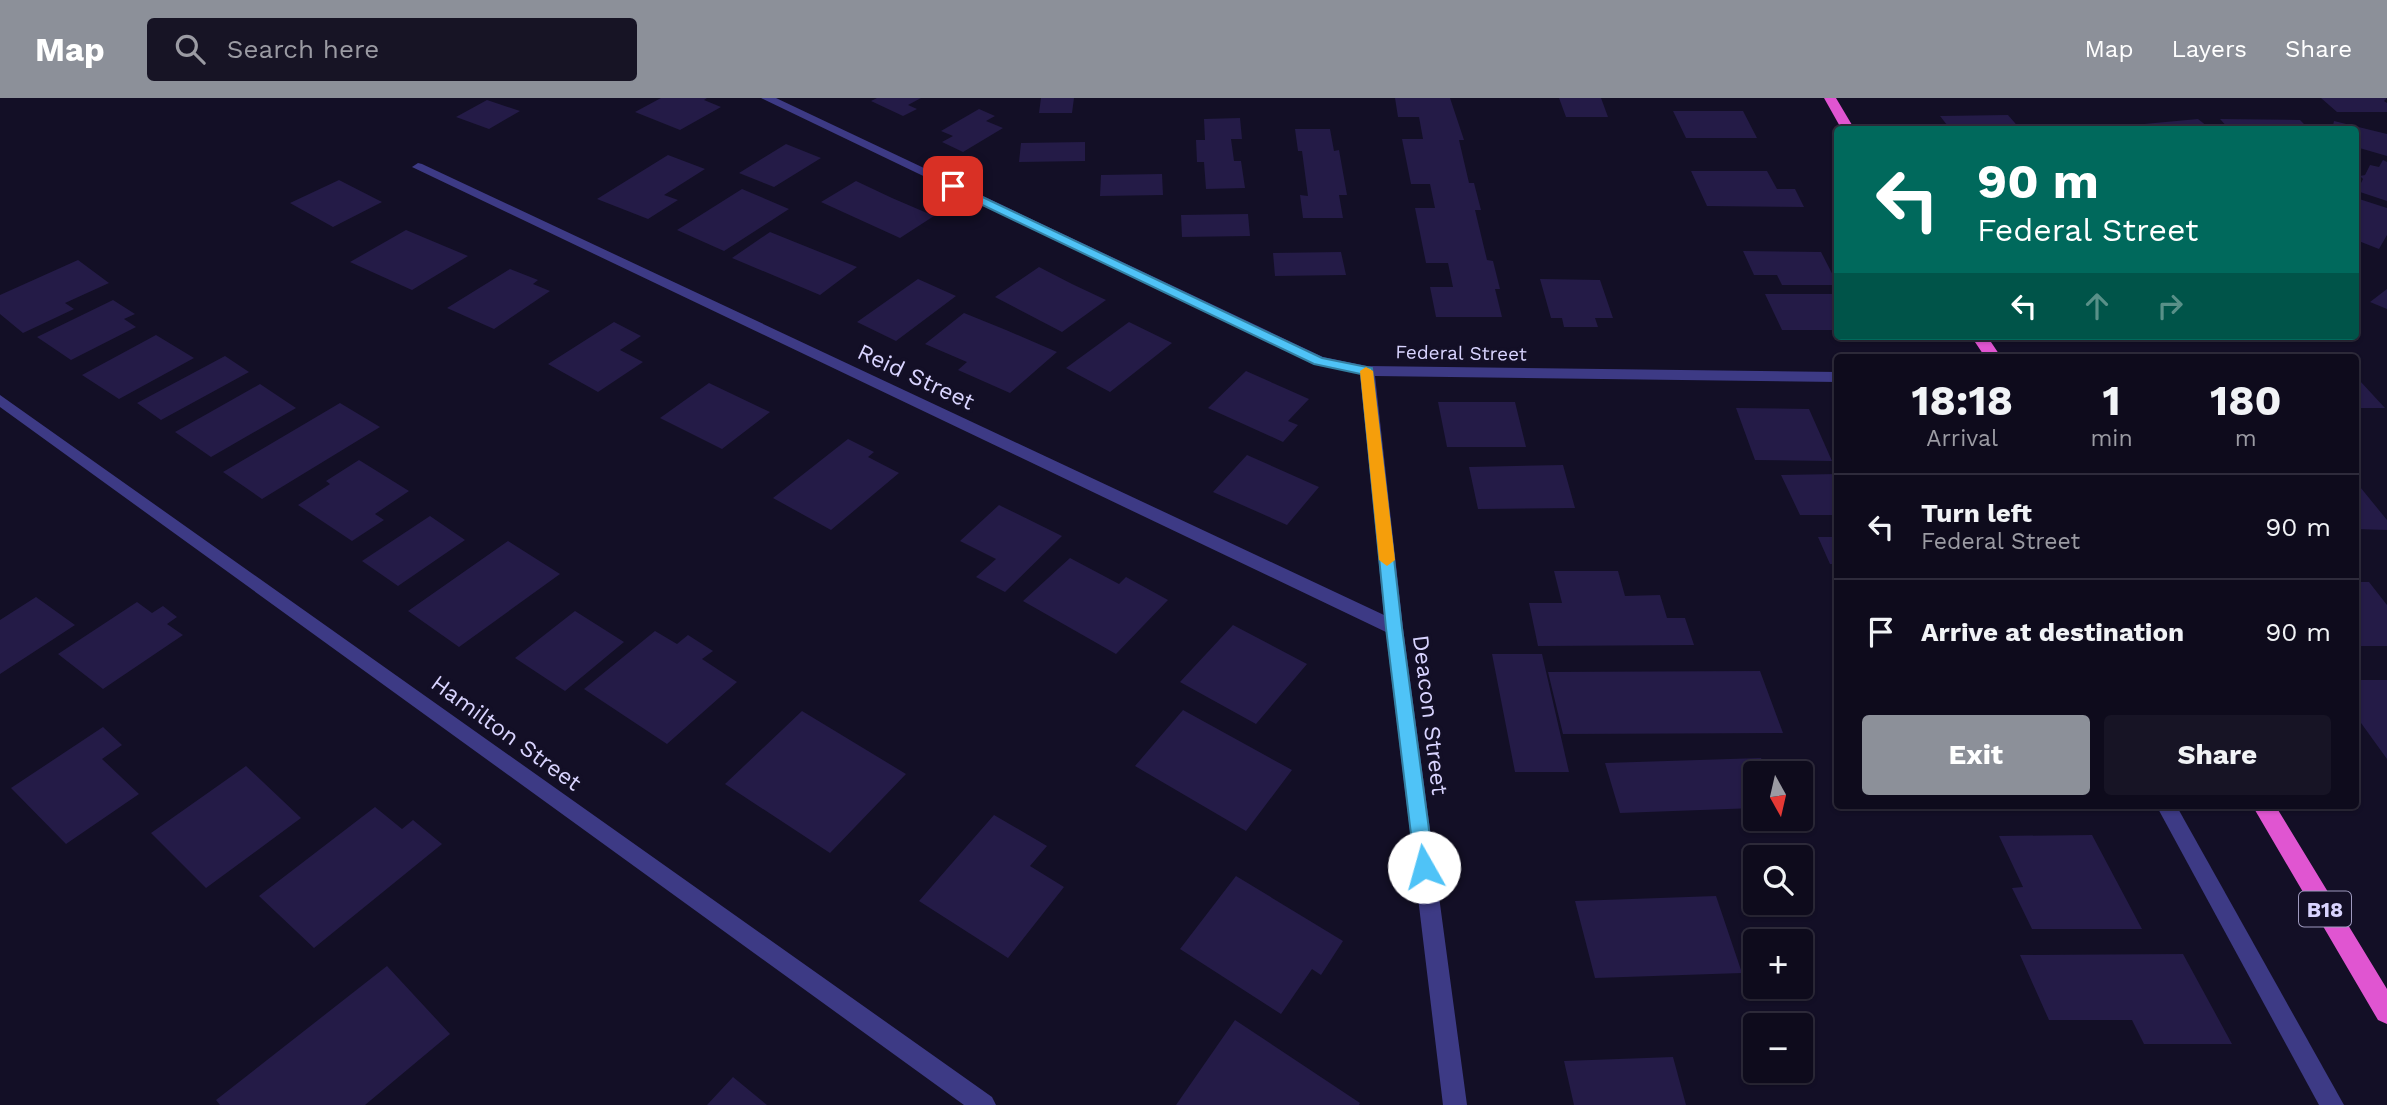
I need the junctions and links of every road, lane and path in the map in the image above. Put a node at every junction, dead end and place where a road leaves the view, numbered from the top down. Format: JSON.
{"nodes":[{"id":1,"x":767,"y":98,"type":"edge"},
{"id":2,"x":1830,"y":98,"type":"edge"},
{"id":3,"x":1847,"y":126,"type":"edge"},
{"id":4,"x":418,"y":167,"type":"dead end"},
{"id":5,"x":1367,"y":371,"type":"junction"},
{"id":6,"x":1834,"y":377,"type":"edge"},
{"id":7,"x":0,"y":400,"type":"edge"},
{"id":8,"x":1394,"y":628,"type":"junction"},
{"id":9,"x":2168,"y":809,"type":"edge"},
{"id":10,"x":2265,"y":809,"type":"edge"},
{"id":11,"x":2387,"y":1012,"type":"edge"},
{"id":12,"x":984,"y":1105,"type":"edge"},
{"id":13,"x":1455,"y":1105,"type":"edge"},
{"id":14,"x":2332,"y":1105,"type":"edge"}],
"edges":[{"from":1,"to":5,"type":"street","name":"Federal Street"},
{"from":2,"to":3,"type":"highway"},
{"from":4,"to":8,"type":"street","name":"Reid Street"},
{"from":5,"to":6,"type":"street","name":"Federal Street"},
{"from":5,"to":8,"type":"street","name":"Deacon Street"},
{"from":7,"to":12,"type":"street","name":"Hamilton Street"},
{"from":8,"to":13,"type":"street","name":"Deacon Street"},
{"from":9,"to":14,"type":"street"},
{"from":10,"to":11,"type":"highway","number":"B18"}]}
